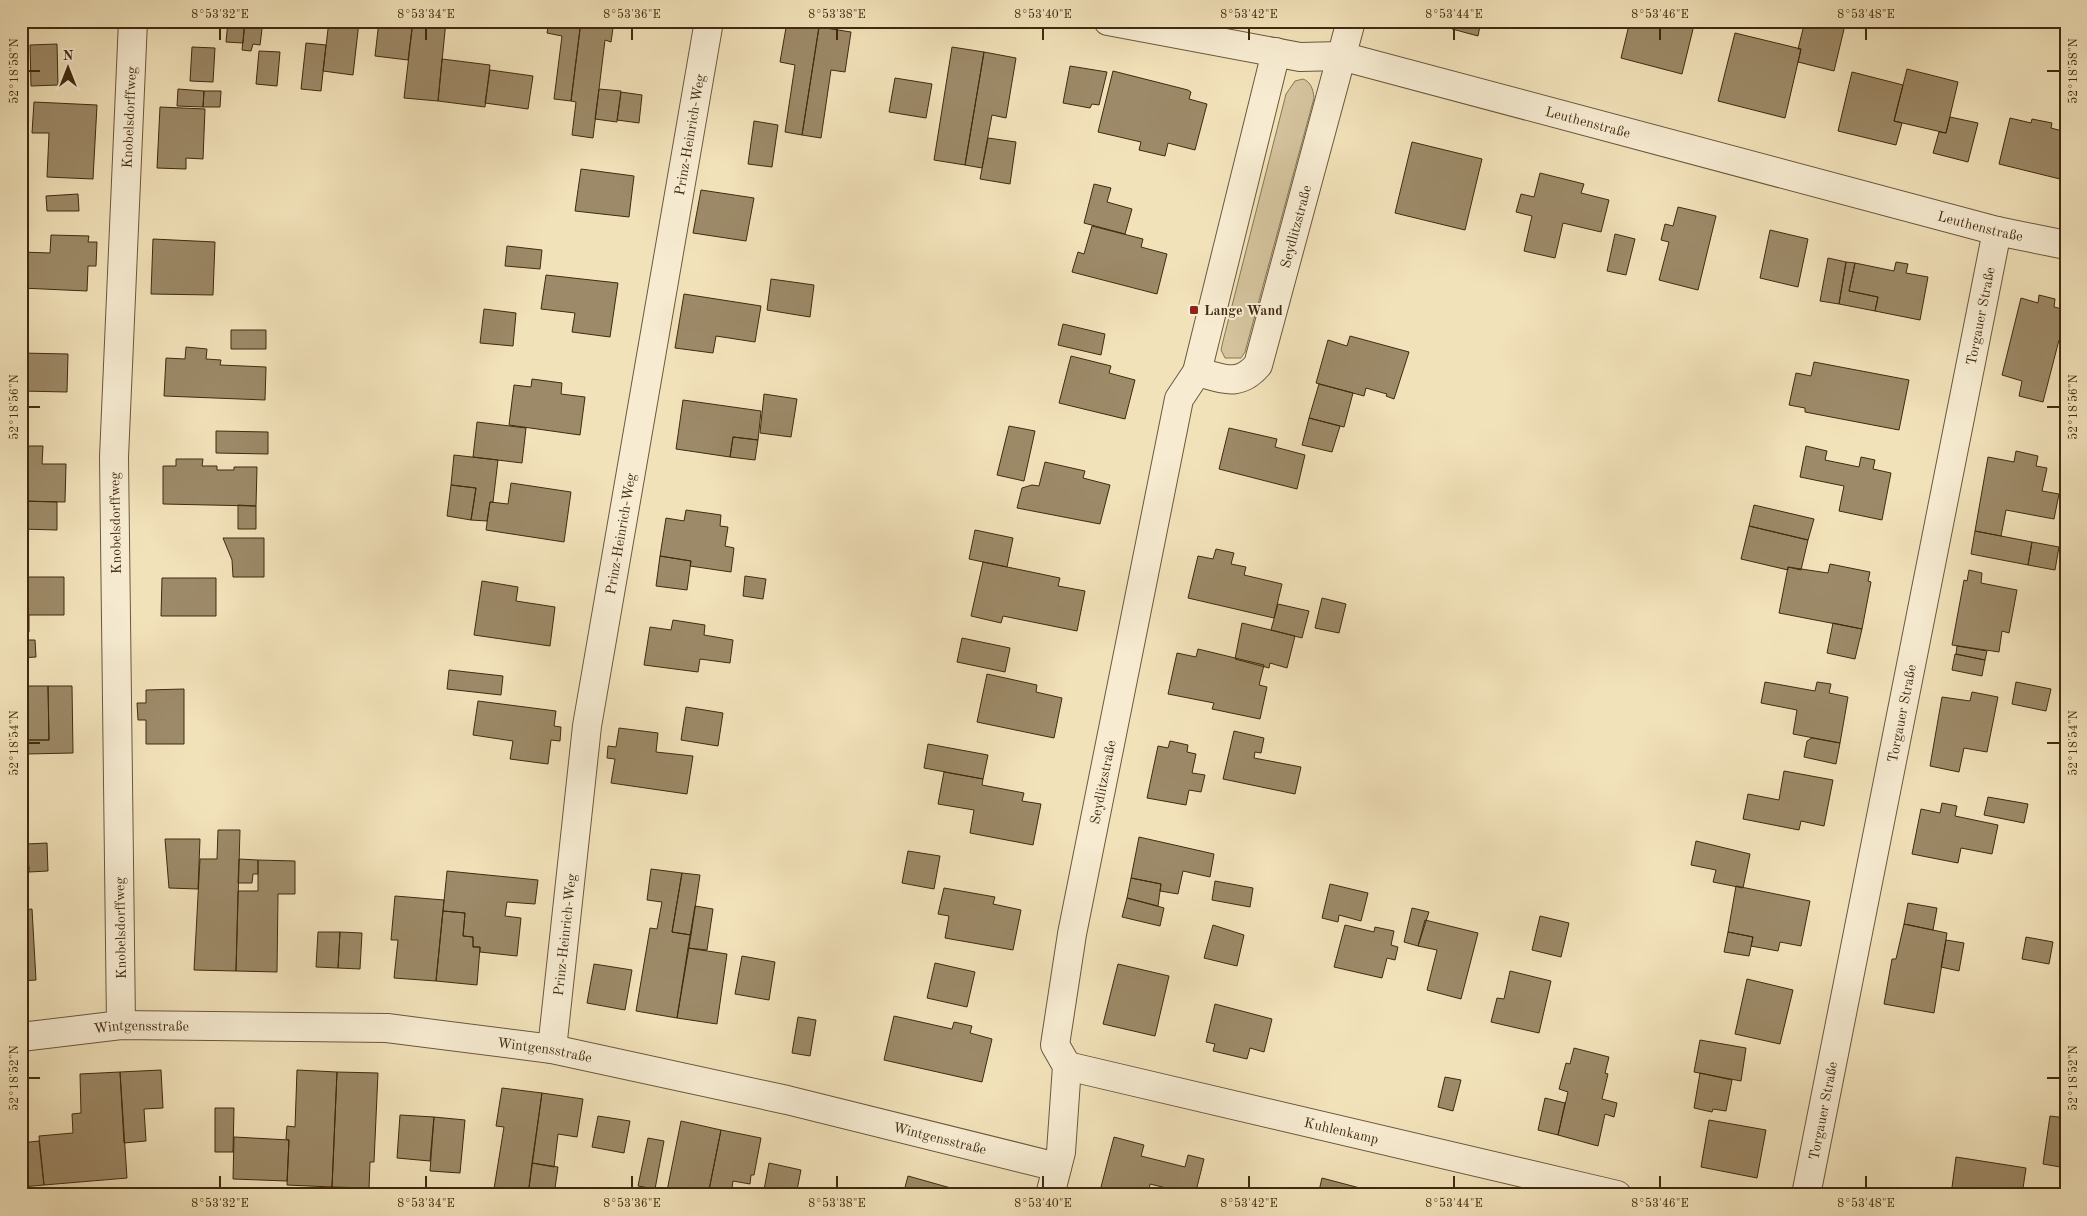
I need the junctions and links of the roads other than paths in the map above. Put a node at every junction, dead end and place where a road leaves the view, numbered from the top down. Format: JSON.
{"nodes":[{"id":1,"x":133,"y":21,"type":"edge"},
{"id":2,"x":709,"y":21,"type":"edge"},
{"id":3,"x":1108,"y":21,"type":"edge"},
{"id":4,"x":1351,"y":21,"type":"edge"},
{"id":5,"x":1276,"y":52,"type":"junction"},
{"id":6,"x":1341,"y":56,"type":"junction"},
{"id":7,"x":1997,"y":231,"type":"junction"},
{"id":8,"x":2066,"y":245,"type":"edge"},
{"id":9,"x":1196,"y":372,"type":"junction"},
{"id":10,"x":122,"y":1025,"type":"junction"},
{"id":11,"x":21,"y":1036,"type":"edge"},
{"id":12,"x":552,"y":1049,"type":"junction"},
{"id":13,"x":1067,"y":1066,"type":"junction"},
{"id":14,"x":1057,"y":1167,"type":"junction"},
{"id":15,"x":1050,"y":1195,"type":"edge"},
{"id":16,"x":1618,"y":1195,"type":"edge"},
{"id":17,"x":1806,"y":1195,"type":"edge"}],
"edges":[{"from":1,"to":10,"type":"street","name":"Knobelsdorffweg"},
{"from":2,"to":12,"type":"street","name":"Prinz-Heinrich-Weg"},
{"from":3,"to":5,"type":"street","name":"Leuthenstraße"},
{"from":4,"to":6,"type":"street","name":"Seydlitzstraße"},
{"from":5,"to":6,"type":"street","name":"Leuthenstraße"},
{"from":5,"to":9,"type":"street","name":"Seydlitzstraße"},
{"from":6,"to":7,"type":"street","name":"Leuthenstraße"},
{"from":6,"to":9,"type":"street","name":"Seydlitzstraße"},
{"from":7,"to":8,"type":"street","name":"Leuthenstraße"},
{"from":7,"to":17,"type":"street","name":"Torgauer Straße"},
{"from":9,"to":13,"type":"street","name":"Seydlitzstraße"},
{"from":10,"to":11,"type":"street","name":"Wintgensstraße"},
{"from":10,"to":12,"type":"street","name":"Wintgensstraße"},
{"from":12,"to":14,"type":"street","name":"Wintgensstraße"},
{"from":13,"to":14,"type":"street"},
{"from":13,"to":16,"type":"street","name":"Kuhlenkamp"},
{"from":14,"to":15,"type":"street"}]}
